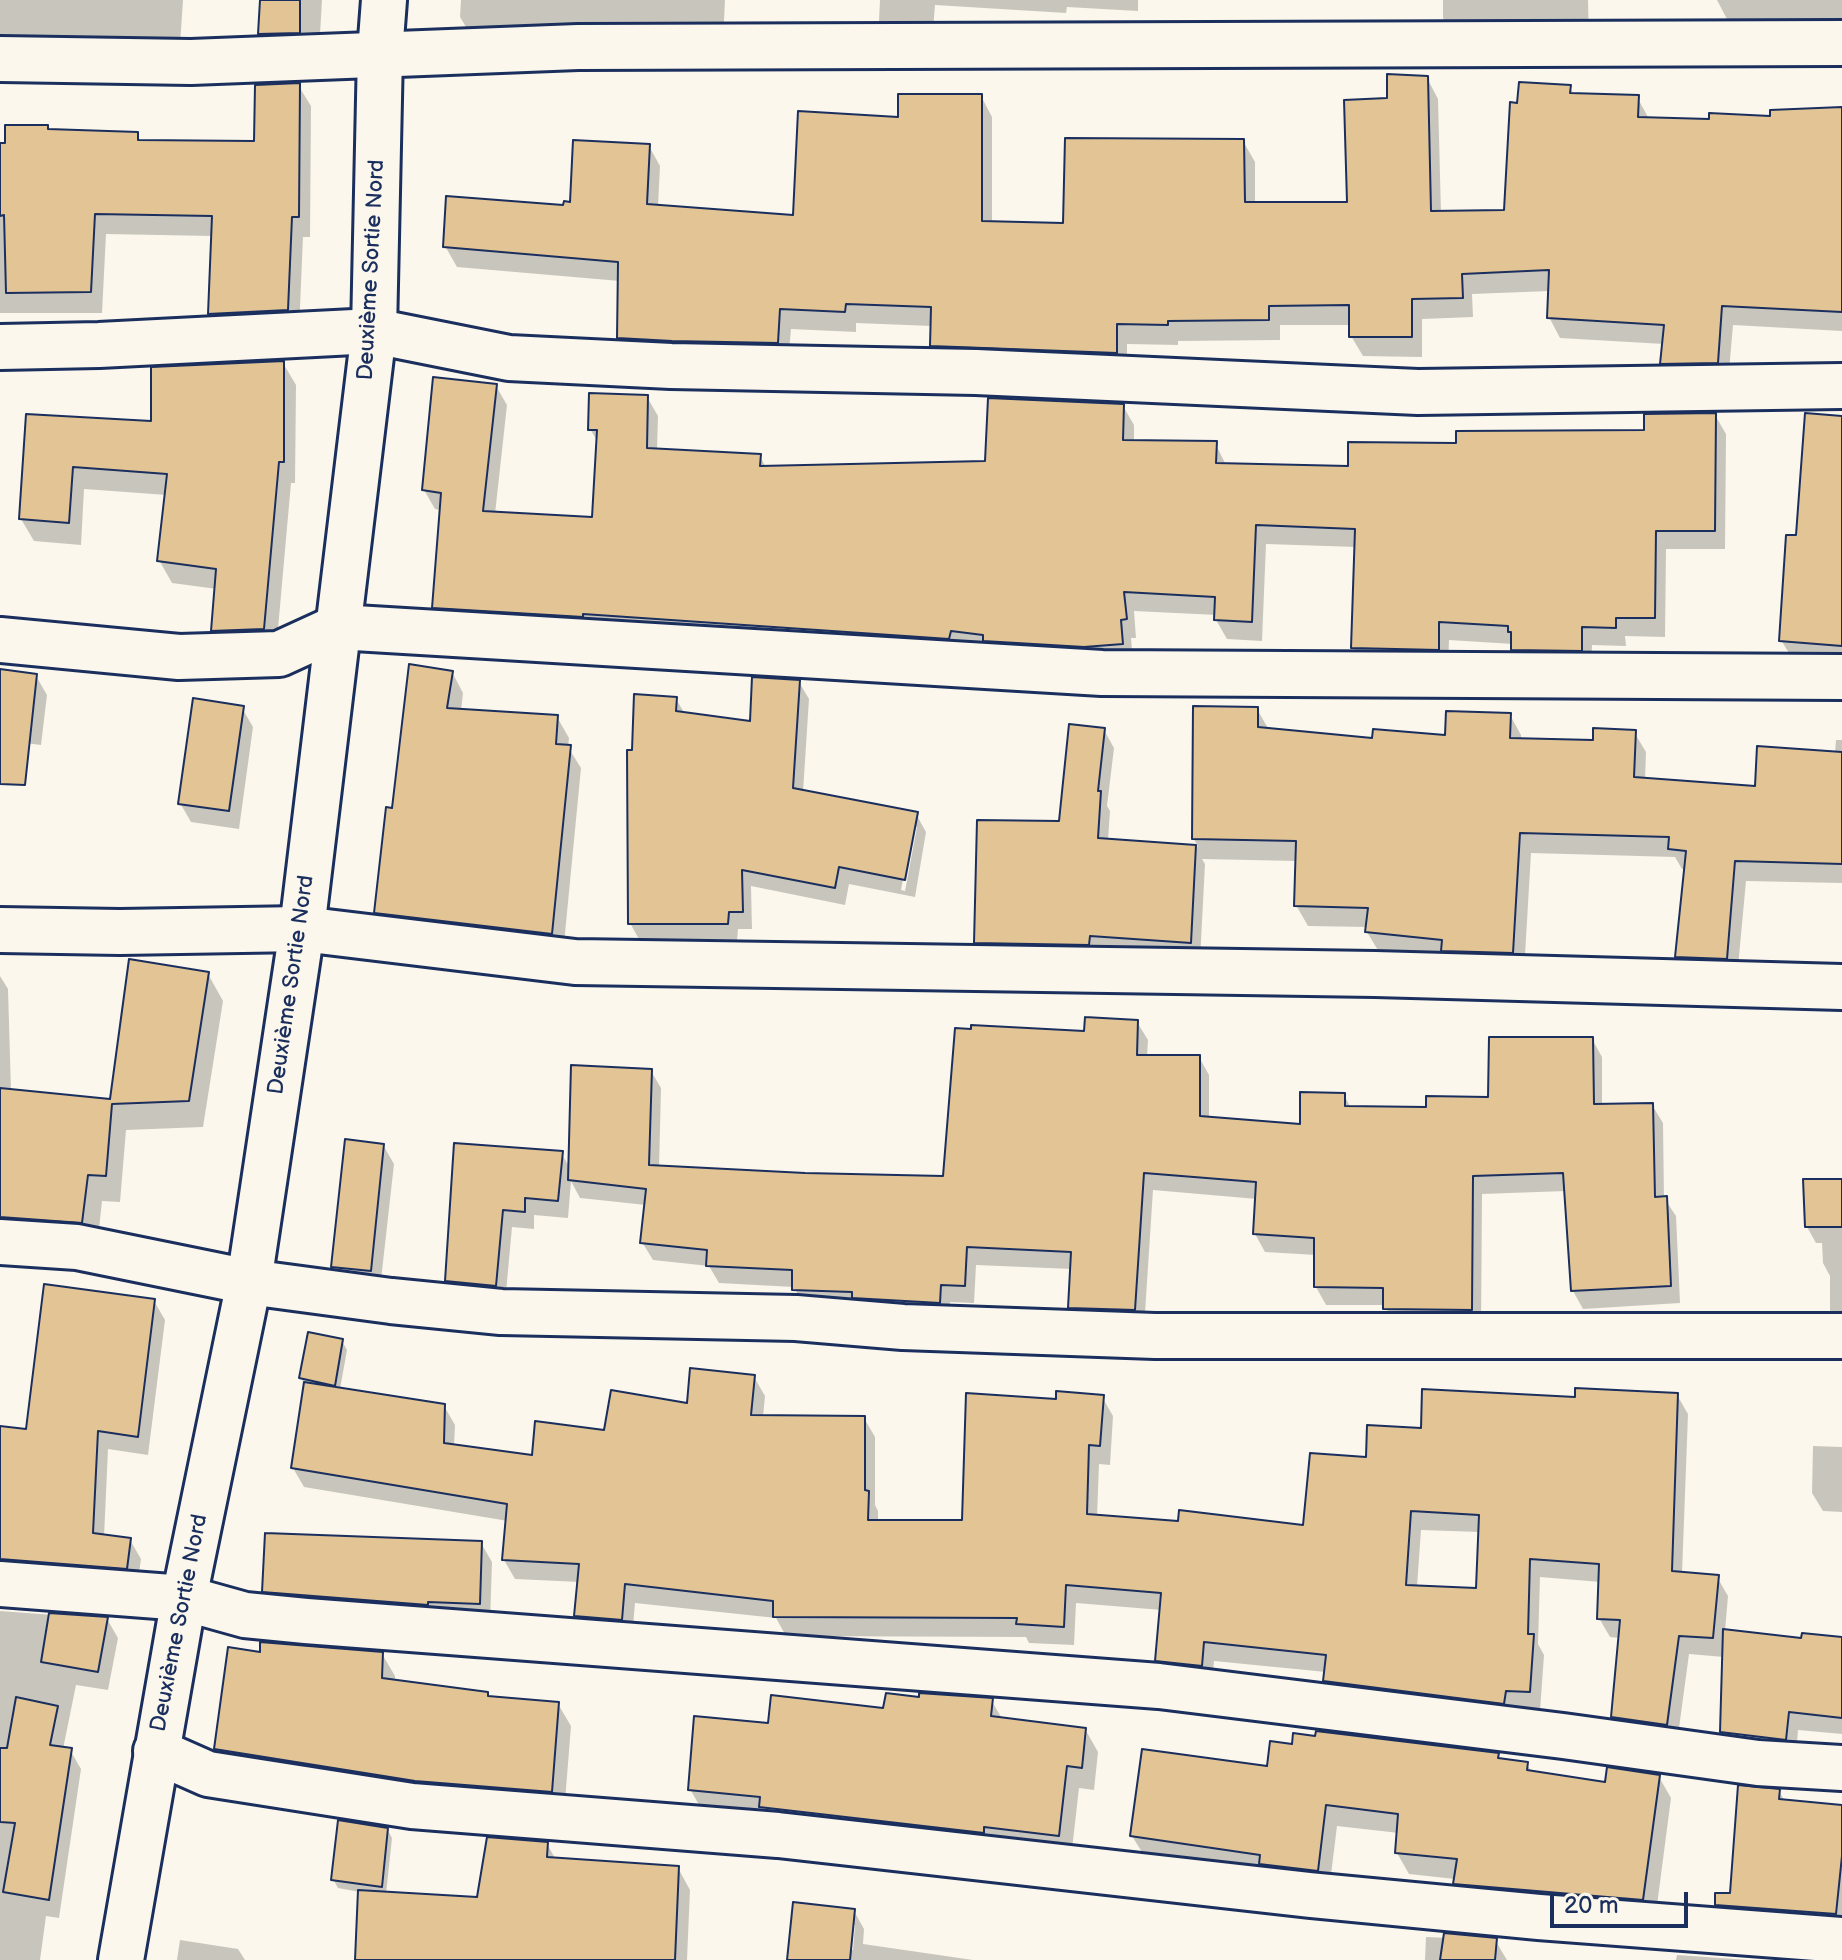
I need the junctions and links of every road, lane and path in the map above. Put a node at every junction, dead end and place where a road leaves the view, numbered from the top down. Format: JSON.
{"nodes":[{"id":1,"x":384,"y":0,"type":"edge"},
{"id":2,"x":1842,"y":43,"type":"edge"},
{"id":3,"x":380,"y":53,"type":"junction"},
{"id":4,"x":0,"y":59,"type":"edge"},
{"id":5,"x":374,"y":331,"type":"junction"},
{"id":6,"x":0,"y":347,"type":"edge"},
{"id":7,"x":1842,"y":386,"type":"edge"},
{"id":8,"x":338,"y":627,"type":"junction"},
{"id":9,"x":0,"y":640,"type":"edge"},
{"id":10,"x":1842,"y":677,"type":"edge"},
{"id":11,"x":302,"y":929,"type":"junction"},
{"id":12,"x":0,"y":930,"type":"edge"},
{"id":13,"x":1842,"y":987,"type":"edge"},
{"id":14,"x":0,"y":1242,"type":"edge"},
{"id":15,"x":249,"y":1282,"type":"junction"},
{"id":16,"x":1842,"y":1336,"type":"edge"},
{"id":17,"x":0,"y":1584,"type":"edge"},
{"id":18,"x":184,"y":1598,"type":"junction"},
{"id":19,"x":156,"y":1751,"type":"junction"},
{"id":20,"x":1842,"y":1768,"type":"edge"},
{"id":21,"x":1842,"y":1940,"type":"edge"},
{"id":22,"x":121,"y":1960,"type":"edge"}],
"edges":[{"from":1,"to":3,"type":"street","name":"Deuxième Sortie Nord"},
{"from":2,"to":3,"type":"street"},
{"from":3,"to":4,"type":"street"},
{"from":3,"to":5,"type":"street","name":"Deuxième Sortie Nord"},
{"from":5,"to":6,"type":"street"},
{"from":5,"to":7,"type":"street"},
{"from":5,"to":8,"type":"street","name":"Deuxième Sortie Nord"},
{"from":8,"to":9,"type":"street"},
{"from":8,"to":10,"type":"street"},
{"from":8,"to":11,"type":"street","name":"Deuxième Sortie Nord"},
{"from":11,"to":12,"type":"street"},
{"from":11,"to":13,"type":"street"},
{"from":11,"to":15,"type":"street","name":"Deuxième Sortie Nord"},
{"from":14,"to":15,"type":"street"},
{"from":15,"to":16,"type":"street"},
{"from":15,"to":18,"type":"street","name":"Deuxième Sortie Nord"},
{"from":17,"to":18,"type":"street"},
{"from":18,"to":19,"type":"street","name":"Deuxième Sortie Nord"},
{"from":18,"to":20,"type":"street"},
{"from":19,"to":21,"type":"street"},
{"from":19,"to":22,"type":"street","name":"Deuxième Sortie Nord"}]}
